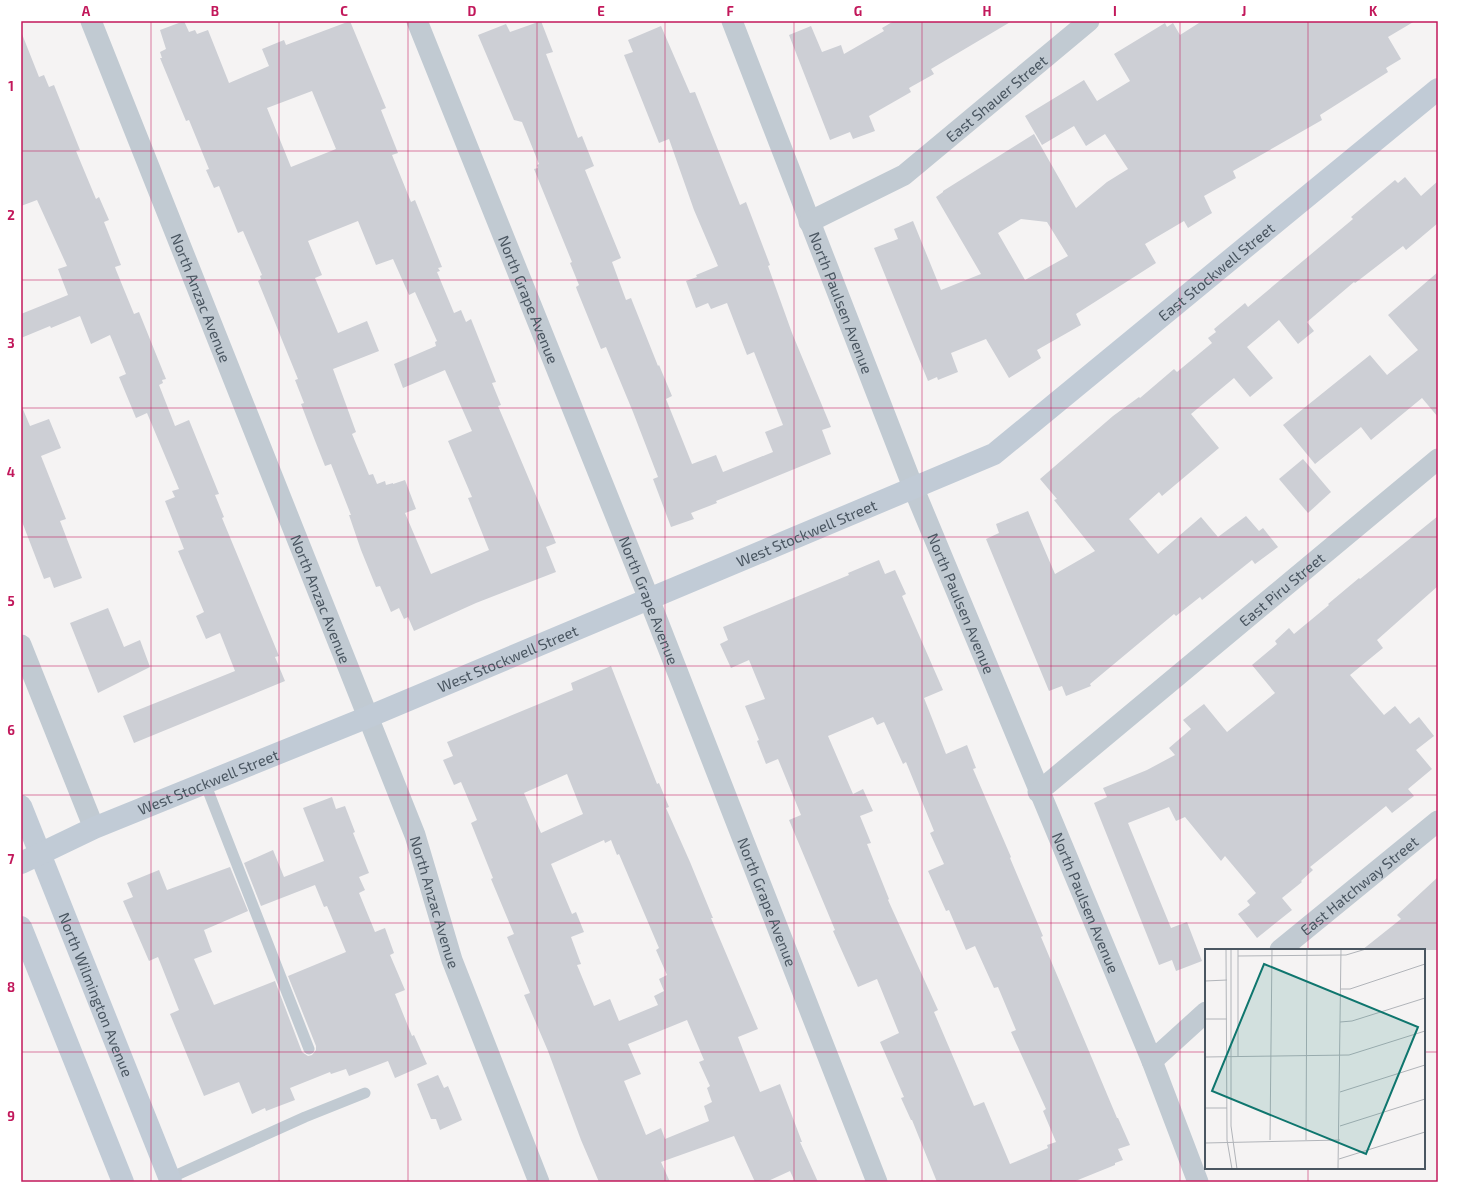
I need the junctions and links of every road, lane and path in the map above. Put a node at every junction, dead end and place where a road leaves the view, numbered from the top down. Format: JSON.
{"nodes":[{"id":1,"x":91,"y":21,"type":"edge"},
{"id":2,"x":417,"y":21,"type":"edge"},
{"id":3,"x":732,"y":21,"type":"edge"},
{"id":4,"x":1088,"y":21,"type":"edge"},
{"id":5,"x":1438,"y":89,"type":"edge"},
{"id":6,"x":809,"y":222,"type":"junction"},
{"id":7,"x":994,"y":454,"type":"joint"},
{"id":8,"x":1438,"y":459,"type":"edge"},
{"id":9,"x":913,"y":487,"type":"junction"},
{"id":10,"x":648,"y":599,"type":"junction"},
{"id":11,"x":21,"y":645,"type":"edge"},
{"id":12,"x":368,"y":717,"type":"junction"},
{"id":13,"x":205,"y":783,"type":"junction"},
{"id":14,"x":1038,"y":792,"type":"junction"},
{"id":15,"x":21,"y":806,"type":"edge"},
{"id":16,"x":1438,"y":821,"type":"edge"},
{"id":17,"x":94,"y":828,"type":"junction"},
{"id":18,"x":41,"y":854,"type":"junction"},
{"id":19,"x":21,"y":863,"type":"edge"},
{"id":20,"x":21,"y":927,"type":"edge"},
{"id":21,"x":1281,"y":949,"type":"edge"},
{"id":22,"x":1205,"y":1013,"type":"edge"},
{"id":23,"x":308,"y":1049,"type":"dead end"},
{"id":24,"x":1152,"y":1061,"type":"junction"},
{"id":25,"x":365,"y":1093,"type":"dead end"},
{"id":26,"x":171,"y":1180,"type":"edge"},
{"id":27,"x":1193,"y":1181,"type":"edge"},
{"id":28,"x":123,"y":1182,"type":"edge"},
{"id":29,"x":539,"y":1182,"type":"edge"},
{"id":30,"x":878,"y":1182,"type":"edge"}],
"edges":[{"from":1,"to":12,"type":"street","name":"North Anzac Avenue"},
{"from":2,"to":10,"type":"street","name":"North Grape Avenue"},
{"from":3,"to":6,"type":"street","name":"North Paulsen Avenue"},
{"from":4,"to":6,"type":"street","name":"East Shauer Street"},
{"from":5,"to":7,"type":"street","name":"East Stockwell Street"},
{"from":6,"to":9,"type":"street","name":"North Paulsen Avenue"},
{"from":7,"to":9,"type":"street","name":"West Stockwell Street"},
{"from":8,"to":14,"type":"street","name":"East Piru Street"},
{"from":9,"to":10,"type":"street","name":"West Stockwell Street"},
{"from":9,"to":14,"type":"street","name":"North Paulsen Avenue"},
{"from":10,"to":12,"type":"street","name":"West Stockwell Street"},
{"from":10,"to":30,"type":"street","name":"North Grape Avenue"},
{"from":11,"to":17,"type":"street"},
{"from":12,"to":13,"type":"street","name":"West Stockwell Street"},
{"from":12,"to":29,"type":"street","name":"North Anzac Avenue"},
{"from":13,"to":17,"type":"street","name":"West Stockwell Street"},
{"from":13,"to":23,"type":"lane"},
{"from":14,"to":24,"type":"street","name":"North Paulsen Avenue"},
{"from":15,"to":18,"type":"street","name":"North Wilmington Avenue"},
{"from":16,"to":21,"type":"street","name":"East Hatchway Street"},
{"from":17,"to":18,"type":"street","name":"West Stockwell Street"},
{"from":18,"to":19,"type":"street","name":"West Stockwell Street"},
{"from":18,"to":26,"type":"street","name":"North Wilmington Avenue"},
{"from":20,"to":28,"type":"street"},
{"from":22,"to":24,"type":"street"},
{"from":24,"to":27,"type":"street","name":"North Paulsen Avenue"},
{"from":25,"to":26,"type":"lane"}]}
